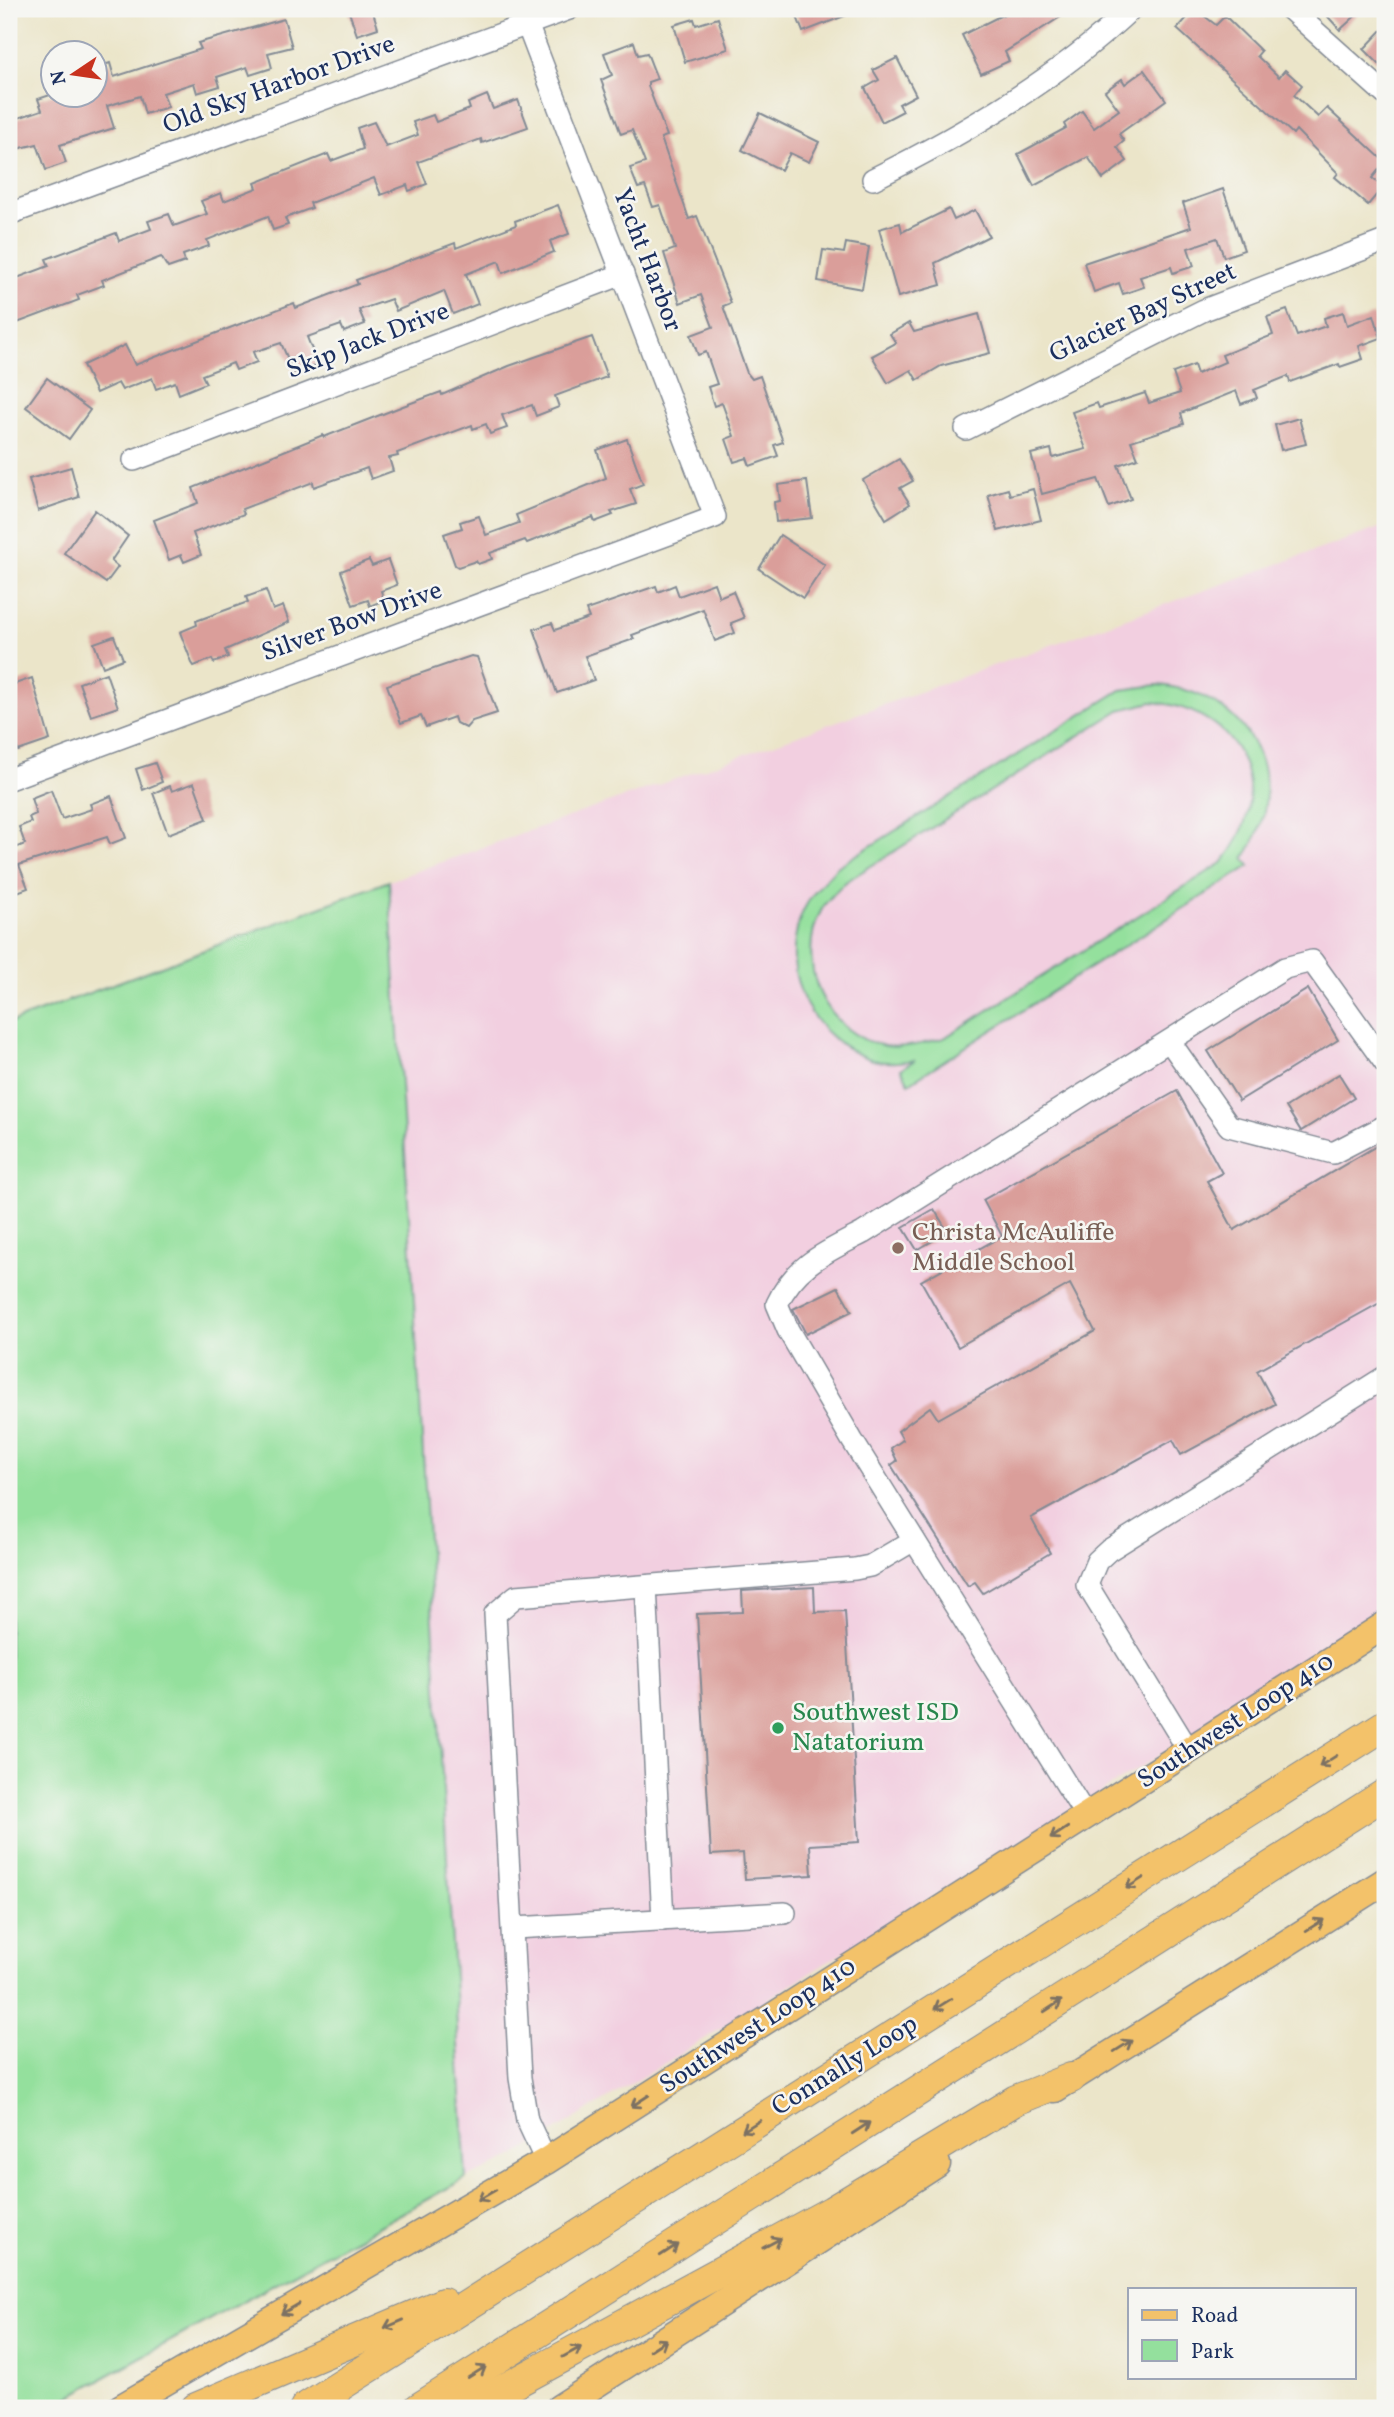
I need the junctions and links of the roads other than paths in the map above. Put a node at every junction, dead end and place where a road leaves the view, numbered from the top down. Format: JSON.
{"nodes":[{"id":1,"x":569,"y":9,"type":"edge"},
{"id":2,"x":1131,"y":9,"type":"edge"},
{"id":3,"x":1290,"y":9,"type":"edge"},
{"id":4,"x":527,"y":24,"type":"junction"},
{"id":5,"x":1385,"y":94,"type":"edge"},
{"id":6,"x":873,"y":179,"type":"dead end"},
{"id":7,"x":9,"y":214,"type":"edge"},
{"id":8,"x":1385,"y":241,"type":"edge"},
{"id":9,"x":623,"y":274,"type":"junction"},
{"id":10,"x":966,"y":429,"type":"dead end"},
{"id":11,"x":134,"y":460,"type":"dead end"},
{"id":12,"x":715,"y":517,"type":"joint"},
{"id":13,"x":9,"y":779,"type":"edge"},
{"id":14,"x":1170,"y":1041,"type":"junction"},
{"id":15,"x":1385,"y":1063,"type":"edge"},
{"id":16,"x":1385,"y":1126,"type":"edge"},
{"id":17,"x":1385,"y":1377,"type":"edge"},
{"id":18,"x":914,"y":1540,"type":"junction"},
{"id":19,"x":646,"y":1586,"type":"junction"},
{"id":20,"x":1385,"y":1625,"type":"edge"},
{"id":21,"x":1385,"y":1725,"type":"edge"},
{"id":22,"x":1189,"y":1751,"type":"junction"},
{"id":23,"x":1385,"y":1794,"type":"edge"},
{"id":24,"x":1086,"y":1816,"type":"junction"},
{"id":25,"x":1385,"y":1881,"type":"edge"},
{"id":26,"x":785,"y":1913,"type":"dead end"},
{"id":27,"x":663,"y":1920,"type":"junction"},
{"id":28,"x":514,"y":1928,"type":"junction"},
{"id":29,"x":1071,"y":2078,"type":"junction"},
{"id":30,"x":546,"y":2161,"type":"junction"},
{"id":31,"x":524,"y":2269,"type":"junction"},
{"id":32,"x":120,"y":2408,"type":"edge"},
{"id":33,"x":196,"y":2408,"type":"edge"},
{"id":34,"x":305,"y":2408,"type":"edge"},
{"id":35,"x":419,"y":2408,"type":"edge"},
{"id":36,"x":469,"y":2408,"type":"edge"},
{"id":37,"x":559,"y":2408,"type":"edge"}],
"edges":[{"from":1,"to":4,"type":"street","name":"Old Sky Harbor Drive"},
{"from":2,"to":6,"type":"street"},
{"from":3,"to":5,"type":"street"},
{"from":4,"to":7,"type":"street","name":"Old Sky Harbor Drive"},
{"from":4,"to":9,"type":"street","name":"Yacht Harbor"},
{"from":8,"to":10,"type":"street","name":"Glacier Bay Street"},
{"from":9,"to":11,"type":"street","name":"Skip Jack Drive"},
{"from":9,"to":12,"type":"street","name":"Yacht Harbor"},
{"from":12,"to":13,"type":"street","name":"Silver Bow Drive"},
{"from":14,"to":15,"type":"street"},
{"from":14,"to":16,"type":"street"},
{"from":14,"to":18,"type":"street"},
{"from":17,"to":22,"type":"street"},
{"from":18,"to":19,"type":"street"},
{"from":18,"to":24,"type":"street"},
{"from":19,"to":27,"type":"street"},
{"from":19,"to":28,"type":"street"},
{"from":20,"to":22,"type":"main road","name":"Southwest Loop 410"},
{"from":21,"to":31,"type":"highway","name":"Connally Loop","one_way":true},
{"from":22,"to":24,"type":"main road","name":"Southwest Loop 410"},
{"from":35,"to":23,"type":"highway","one_way":true},
{"from":24,"to":30,"type":"main road","name":"Southwest Loop 410","one_way":true},
{"from":29,"to":25,"type":"main road","one_way":true},
{"from":26,"to":27,"type":"street"},
{"from":27,"to":28,"type":"street"},
{"from":28,"to":30,"type":"street"},
{"from":36,"to":29,"type":"highway","one_way":true},
{"from":37,"to":29,"type":"main road","one_way":true},
{"from":30,"to":32,"type":"main road","name":"Southwest Loop 410","one_way":true},
{"from":31,"to":33,"type":"highway","one_way":true},
{"from":31,"to":34,"type":"highway","name":"Connally Loop"}]}
